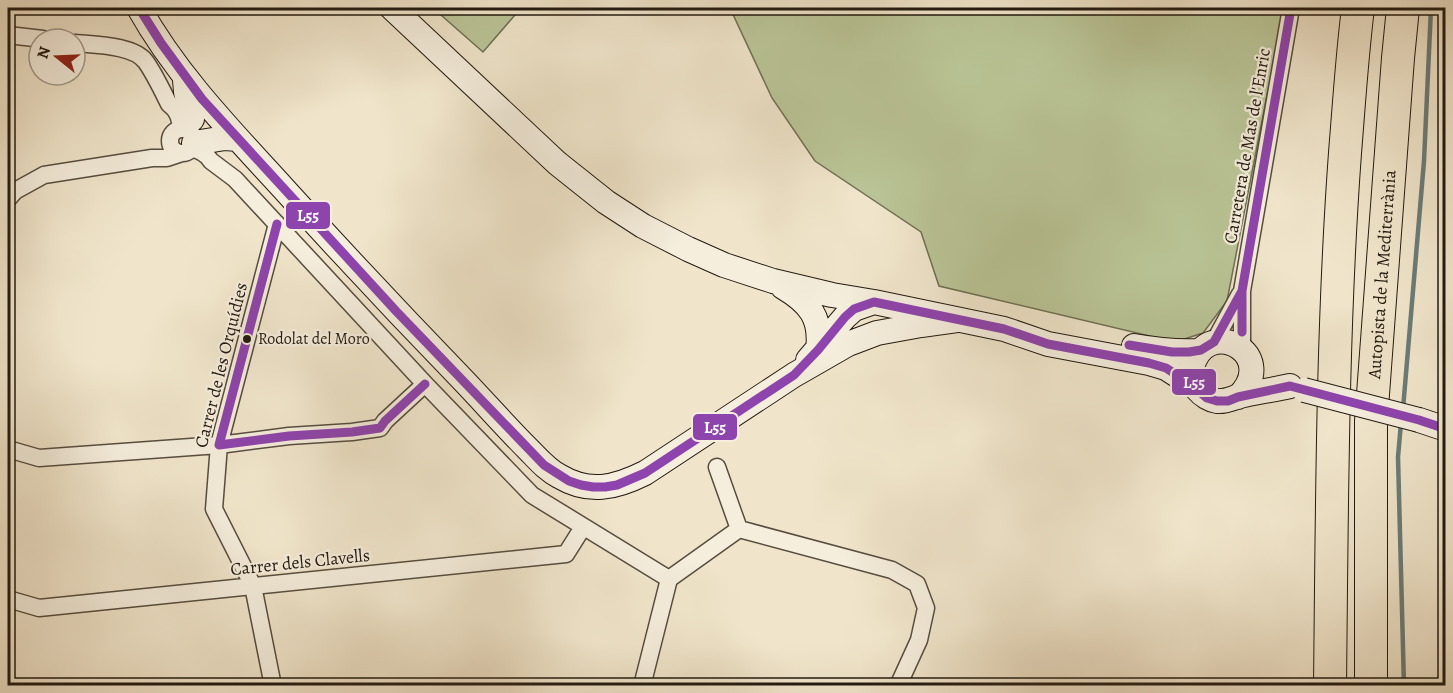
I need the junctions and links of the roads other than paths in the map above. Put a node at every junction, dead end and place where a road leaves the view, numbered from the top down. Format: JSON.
{"nodes":[{"id":1,"x":140,"y":8,"type":"edge"},
{"id":2,"x":392,"y":8,"type":"edge"},
{"id":3,"x":1291,"y":8,"type":"edge"},
{"id":4,"x":1358,"y":8,"type":"edge"},
{"id":5,"x":1403,"y":8,"type":"edge"},
{"id":6,"x":8,"y":35,"type":"edge"},
{"id":7,"x":27,"y":37,"type":"edge"},
{"id":8,"x":87,"y":44,"type":"edge"},
{"id":9,"x":192,"y":137,"type":"junction"},
{"id":10,"x":8,"y":199,"type":"edge"},
{"id":11,"x":277,"y":224,"type":"junction"},
{"id":12,"x":773,"y":281,"type":"junction"},
{"id":13,"x":1242,"y":291,"type":"junction"},
{"id":14,"x":874,"y":302,"type":"junction"},
{"id":15,"x":957,"y":320,"type":"junction"},
{"id":16,"x":1004,"y":329,"type":"junction"},
{"id":17,"x":1207,"y":346,"type":"junction"},
{"id":18,"x":818,"y":350,"type":"junction"},
{"id":19,"x":1247,"y":357,"type":"junction"},
{"id":20,"x":794,"y":375,"type":"junction"},
{"id":21,"x":1194,"y":382,"type":"junction"},
{"id":22,"x":425,"y":384,"type":"junction"},
{"id":23,"x":1297,"y":388,"type":"junction"},
{"id":24,"x":1238,"y":397,"type":"junction"},
{"id":25,"x":1446,"y":429,"type":"edge"},
{"id":26,"x":219,"y":446,"type":"junction"},
{"id":27,"x":8,"y":449,"type":"edge"},
{"id":28,"x":717,"y":467,"type":"dead end"},
{"id":29,"x":583,"y":527,"type":"junction"},
{"id":30,"x":739,"y":529,"type":"junction"},
{"id":31,"x":669,"y":579,"type":"junction"},
{"id":32,"x":253,"y":586,"type":"junction"},
{"id":33,"x":8,"y":599,"type":"edge"},
{"id":34,"x":273,"y":686,"type":"edge"},
{"id":35,"x":642,"y":686,"type":"edge"},
{"id":36,"x":898,"y":686,"type":"edge"},
{"id":37,"x":1330,"y":686,"type":"edge"},
{"id":38,"x":1371,"y":686,"type":"edge"}],
"edges":[{"from":1,"to":9,"type":"main road"},
{"from":2,"to":12,"type":"main road"},
{"from":3,"to":13,"type":"street","name":"Carretera de Mas de l'Enric"},
{"from":4,"to":37,"type":"highway"},
{"from":5,"to":38,"type":"highway","name":"Autopista de la Mediterrània"},
{"from":6,"to":7,"type":"street"},
{"from":8,"to":9,"type":"street"},
{"from":9,"to":10,"type":"street"},
{"from":9,"to":11,"type":"street"},
{"from":9,"to":20,"type":"main road"},
{"from":11,"to":22,"type":"street"},
{"from":11,"to":26,"type":"street","name":"Carrer de les Orquídies"},
{"from":12,"to":14,"type":"main road"},
{"from":12,"to":18,"type":"main road"},
{"from":13,"to":17,"type":"street"},
{"from":13,"to":19,"type":"street"},
{"from":14,"to":15,"type":"main road"},
{"from":14,"to":18,"type":"main road"},
{"from":15,"to":16,"type":"main road"},
{"from":15,"to":20,"type":"main road"},
{"from":16,"to":17,"type":"main road"},
{"from":16,"to":21,"type":"main road"},
{"from":17,"to":19,"type":"main road"},
{"from":17,"to":21,"type":"main road"},
{"from":18,"to":20,"type":"main road"},
{"from":19,"to":23,"type":"main road"},
{"from":19,"to":24,"type":"main road"},
{"from":21,"to":24,"type":"main road"},
{"from":22,"to":26,"type":"street"},
{"from":22,"to":29,"type":"street"},
{"from":23,"to":24,"type":"main road"},
{"from":23,"to":25,"type":"main road","bridge":true},
{"from":26,"to":27,"type":"street"},
{"from":26,"to":32,"type":"street","name":"Carrer de les Orquídies"},
{"from":28,"to":30,"type":"street"},
{"from":29,"to":31,"type":"street"},
{"from":29,"to":32,"type":"street","name":"Carrer dels Clavells"},
{"from":30,"to":31,"type":"street"},
{"from":30,"to":36,"type":"street"},
{"from":31,"to":35,"type":"street"},
{"from":32,"to":33,"type":"street","name":"Carrer dels Clavells"},
{"from":32,"to":34,"type":"street","name":"Carrer de les Orquídies"}]}
